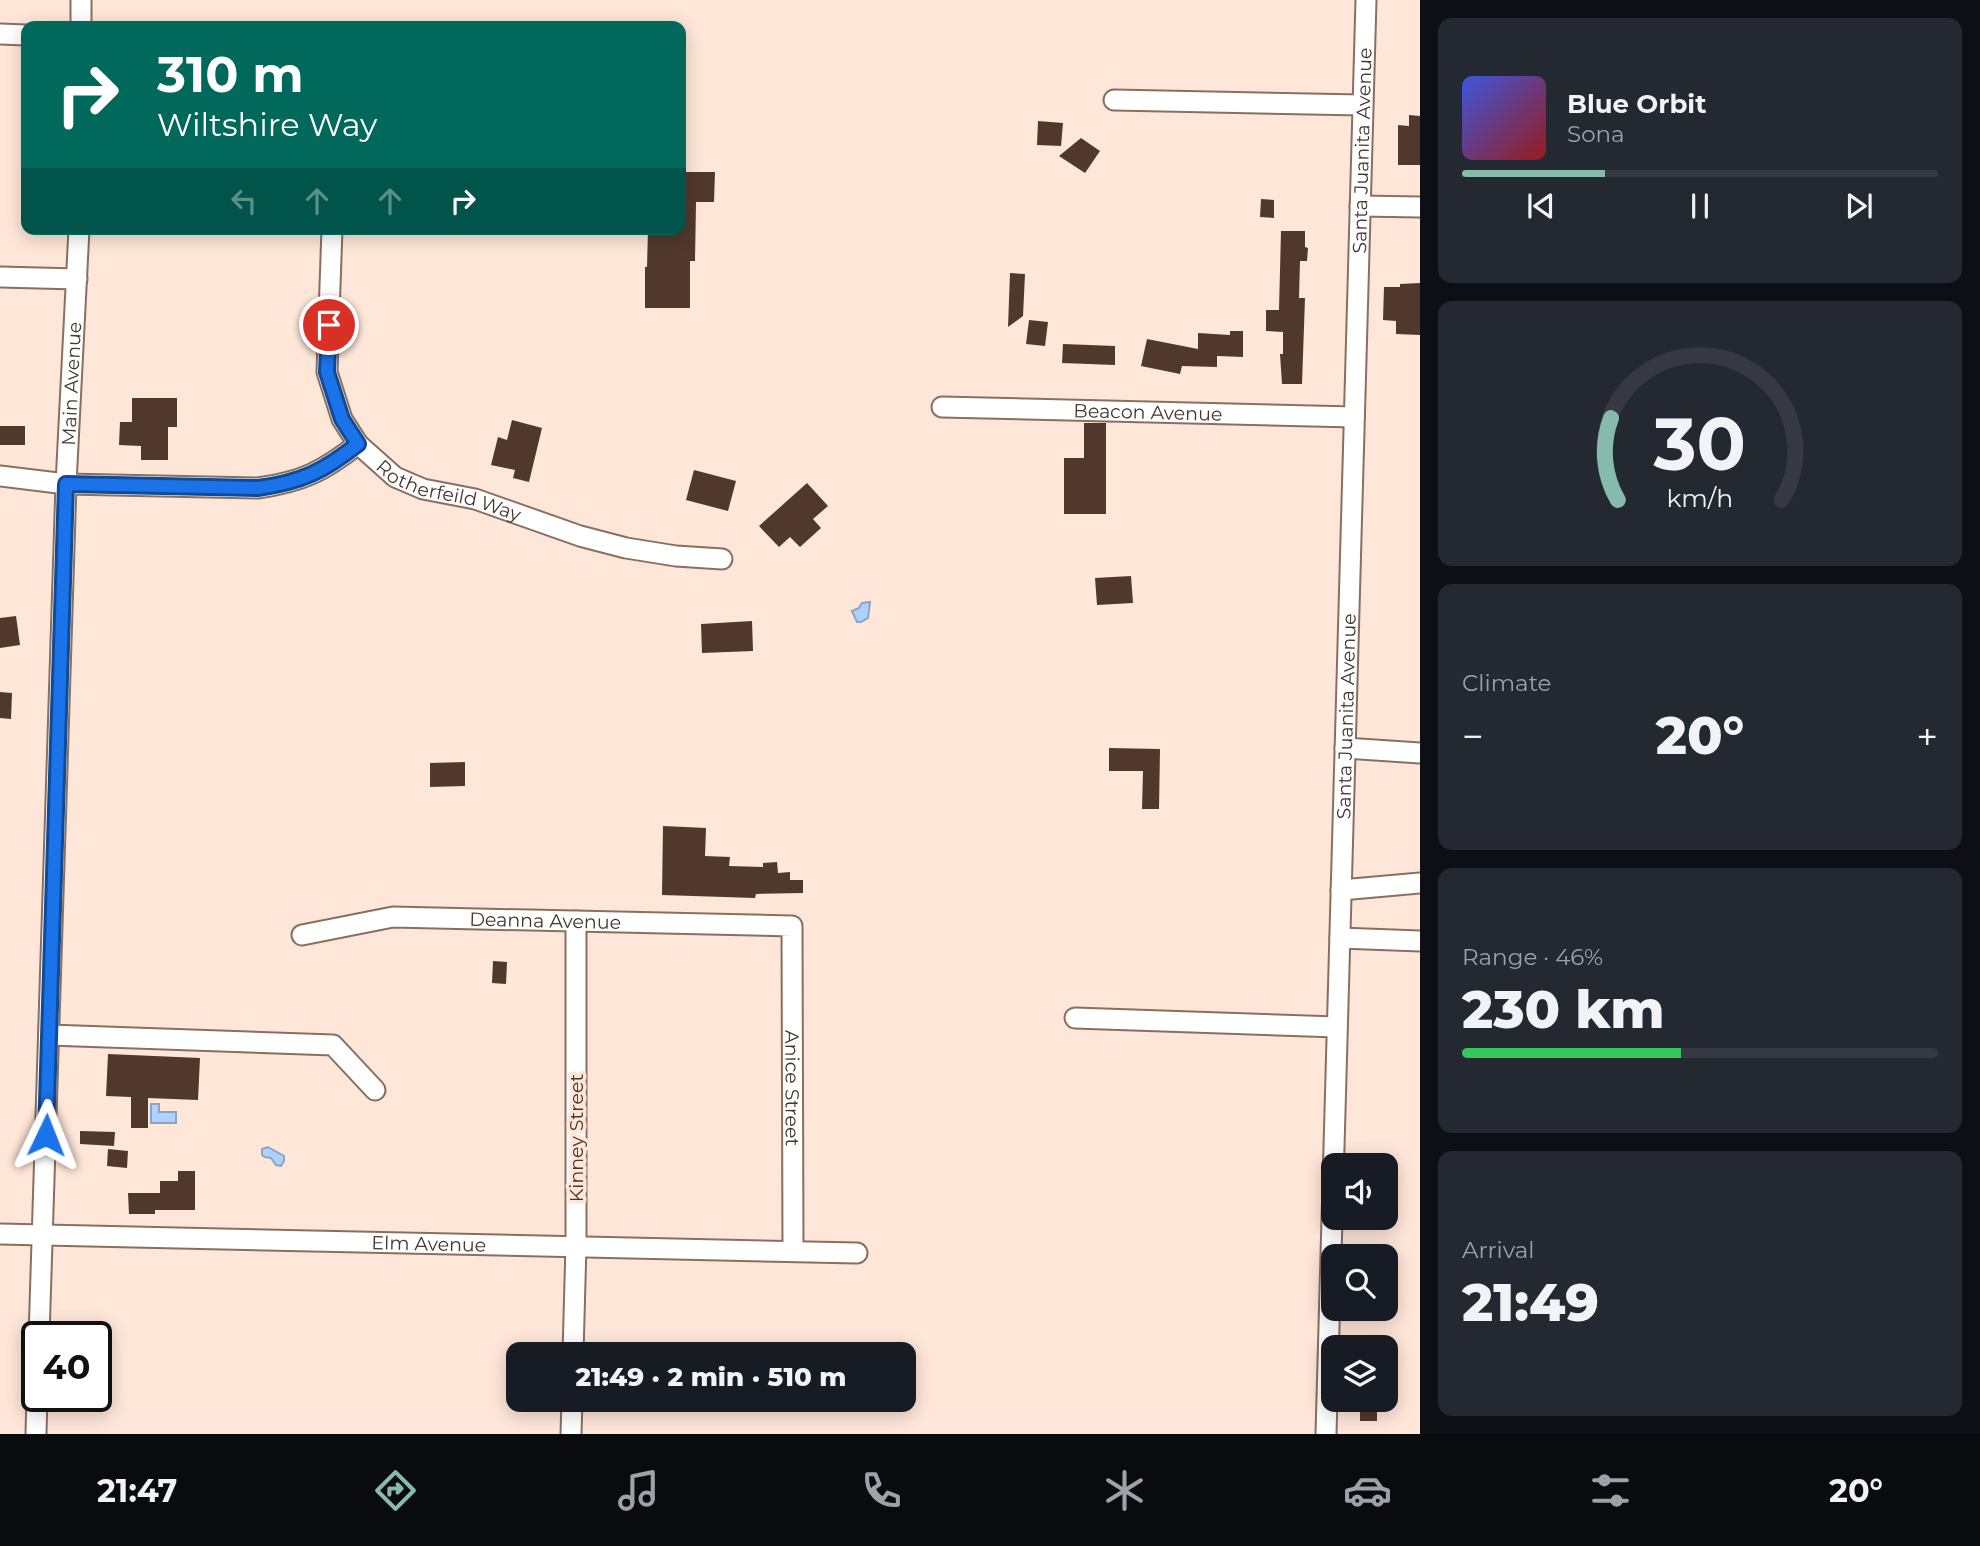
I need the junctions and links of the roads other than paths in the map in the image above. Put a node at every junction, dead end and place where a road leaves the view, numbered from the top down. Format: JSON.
{"nodes":[{"id":1,"x":81,"y":0,"type":"edge"},
{"id":2,"x":1366,"y":0,"type":"edge"},
{"id":3,"x":81,"y":21,"type":"edge"},
{"id":4,"x":0,"y":34,"type":"edge"},
{"id":5,"x":21,"y":35,"type":"edge"},
{"id":6,"x":1114,"y":100,"type":"dead end"},
{"id":7,"x":1362,"y":105,"type":"junction"},
{"id":8,"x":1360,"y":206,"type":"junction"},
{"id":9,"x":1420,"y":207,"type":"edge"},
{"id":10,"x":79,"y":235,"type":"edge"},
{"id":11,"x":332,"y":235,"type":"edge"},
{"id":12,"x":0,"y":278,"type":"edge"},
{"id":13,"x":77,"y":279,"type":"junction"},
{"id":14,"x":943,"y":407,"type":"dead end"},
{"id":15,"x":1354,"y":418,"type":"junction"},
{"id":16,"x":358,"y":444,"type":"junction"},
{"id":17,"x":0,"y":475,"type":"edge"},
{"id":18,"x":66,"y":484,"type":"junction"},
{"id":19,"x":722,"y":559,"type":"dead end"},
{"id":20,"x":1345,"y":748,"type":"junction"},
{"id":21,"x":1420,"y":753,"type":"edge"},
{"id":22,"x":1420,"y":884,"type":"edge"},
{"id":23,"x":1341,"y":890,"type":"junction"},
{"id":24,"x":576,"y":921,"type":"junction"},
{"id":25,"x":792,"y":926,"type":"joint"},
{"id":26,"x":302,"y":935,"type":"dead end"},
{"id":27,"x":1340,"y":938,"type":"junction"},
{"id":28,"x":1420,"y":941,"type":"edge"},
{"id":29,"x":1075,"y":1018,"type":"dead end"},
{"id":30,"x":1337,"y":1027,"type":"junction"},
{"id":31,"x":49,"y":1035,"type":"junction"},
{"id":32,"x":375,"y":1090,"type":"dead end"},
{"id":33,"x":0,"y":1234,"type":"edge"},
{"id":34,"x":43,"y":1234,"type":"junction"},
{"id":35,"x":576,"y":1245,"type":"junction"},
{"id":36,"x":793,"y":1251,"type":"junction"},
{"id":37,"x":857,"y":1253,"type":"dead end"},
{"id":38,"x":40,"y":1321,"type":"edge"},
{"id":39,"x":573,"y":1342,"type":"edge"},
{"id":40,"x":37,"y":1412,"type":"edge"},
{"id":41,"x":572,"y":1412,"type":"edge"},
{"id":42,"x":36,"y":1434,"type":"edge"},
{"id":43,"x":571,"y":1434,"type":"edge"},
{"id":44,"x":1326,"y":1434,"type":"edge"}],
"edges":[{"from":1,"to":3,"type":"street"},
{"from":2,"to":7,"type":"street","name":"Santa Juanita Avenue"},
{"from":4,"to":5,"type":"street"},
{"from":6,"to":7,"type":"street"},
{"from":7,"to":8,"type":"street","name":"Santa Juanita Avenue"},
{"from":8,"to":9,"type":"street"},
{"from":8,"to":15,"type":"street","name":"Santa Juanita Avenue"},
{"from":10,"to":13,"type":"street","name":"Main Avenue"},
{"from":11,"to":16,"type":"street","name":"Rotherfeild Way"},
{"from":12,"to":13,"type":"street"},
{"from":13,"to":18,"type":"street","name":"Main Avenue"},
{"from":14,"to":15,"type":"street","name":"Beacon Avenue"},
{"from":15,"to":20,"type":"street","name":"Santa Juanita Avenue"},
{"from":16,"to":18,"type":"street"},
{"from":16,"to":19,"type":"street","name":"Rotherfeild Way"},
{"from":17,"to":18,"type":"street"},
{"from":18,"to":31,"type":"street","name":"Main Avenue"},
{"from":20,"to":21,"type":"street"},
{"from":20,"to":23,"type":"street","name":"Santa Juanita Avenue"},
{"from":22,"to":23,"type":"street"},
{"from":23,"to":27,"type":"street","name":"Santa Juanita Avenue"},
{"from":24,"to":25,"type":"street","name":"Deanna Avenue"},
{"from":24,"to":26,"type":"street","name":"Deanna Avenue"},
{"from":24,"to":35,"type":"street","name":"Kinney Street"},
{"from":25,"to":36,"type":"street","name":"Anice Street"},
{"from":27,"to":28,"type":"street"},
{"from":27,"to":30,"type":"street","name":"Santa Juanita Avenue"},
{"from":29,"to":30,"type":"street"},
{"from":30,"to":44,"type":"street","name":"Santa Juanita Avenue"},
{"from":31,"to":32,"type":"street"},
{"from":31,"to":34,"type":"street","name":"Main Avenue"},
{"from":33,"to":34,"type":"street","name":"Elm Avenue"},
{"from":34,"to":35,"type":"street","name":"Elm Avenue"},
{"from":34,"to":38,"type":"street","name":"Main Avenue"},
{"from":35,"to":36,"type":"street","name":"Elm Avenue"},
{"from":35,"to":39,"type":"street","name":"Kinney Street"},
{"from":36,"to":37,"type":"street","name":"Elm Avenue"},
{"from":40,"to":42,"type":"street"},
{"from":41,"to":43,"type":"street"}]}
